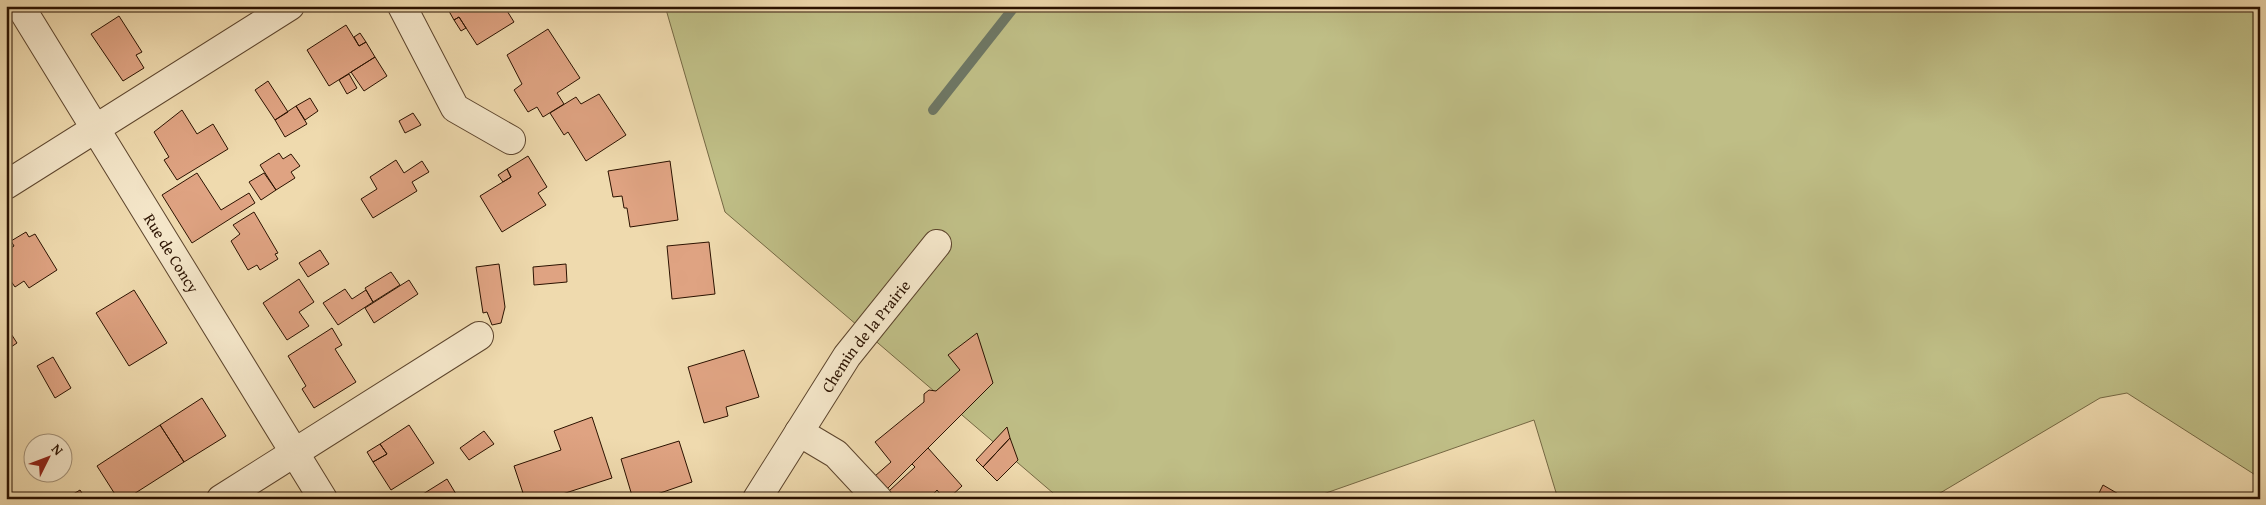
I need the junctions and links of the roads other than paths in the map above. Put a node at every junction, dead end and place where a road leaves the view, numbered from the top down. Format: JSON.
{"nodes":[{"id":1,"x":20,"y":6,"type":"edge"},
{"id":2,"x":290,"y":6,"type":"edge"},
{"id":3,"x":402,"y":6,"type":"edge"},
{"id":4,"x":96,"y":129,"type":"junction"},
{"id":5,"x":511,"y":140,"type":"dead end"},
{"id":6,"x":6,"y":185,"type":"edge"},
{"id":7,"x":937,"y":244,"type":"dead end"},
{"id":8,"x":479,"y":336,"type":"dead end"},
{"id":9,"x":799,"y":432,"type":"junction"},
{"id":10,"x":295,"y":453,"type":"junction"},
{"id":11,"x":222,"y":499,"type":"edge"},
{"id":12,"x":323,"y":499,"type":"edge"},
{"id":13,"x":757,"y":499,"type":"edge"},
{"id":14,"x":878,"y":499,"type":"edge"}],
"edges":[{"from":1,"to":4,"type":"street","name":"Rue de Concy"},
{"from":2,"to":4,"type":"street"},
{"from":3,"to":5,"type":"street"},
{"from":4,"to":6,"type":"street"},
{"from":4,"to":10,"type":"street","name":"Rue de Concy"},
{"from":7,"to":9,"type":"street","name":"Chemin de la Prairie"},
{"from":8,"to":10,"type":"street"},
{"from":9,"to":13,"type":"street","name":"Chemin de la Prairie"},
{"from":9,"to":14,"type":"street"},
{"from":10,"to":11,"type":"street"},
{"from":10,"to":12,"type":"street","name":"Rue de Concy"}]}
